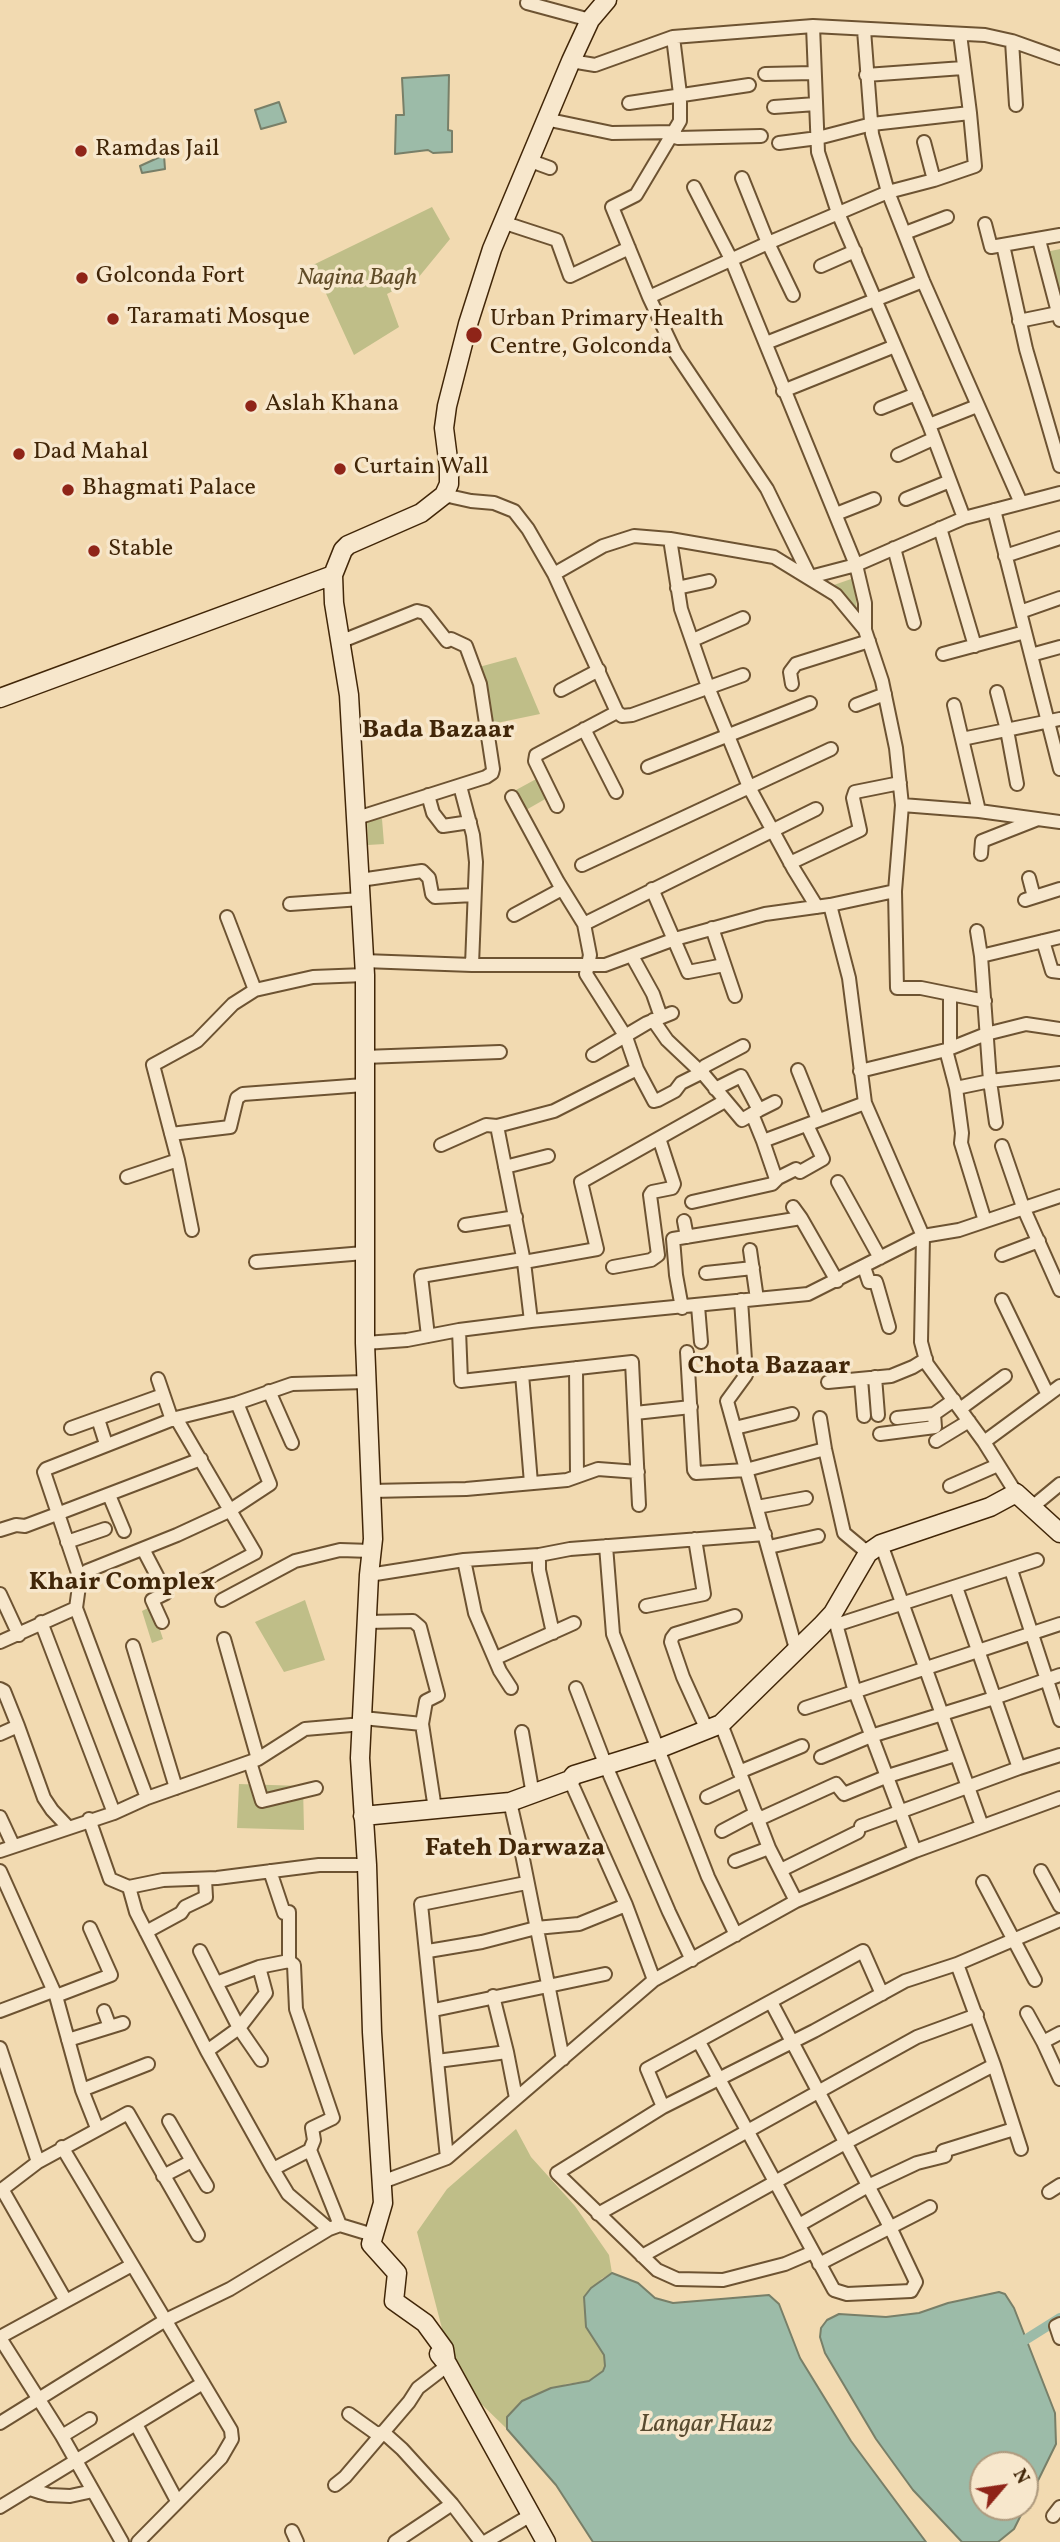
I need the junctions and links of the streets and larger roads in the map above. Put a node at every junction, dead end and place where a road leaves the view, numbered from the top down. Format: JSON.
{"nodes":[{"id":1,"x":528,"y":0,"type":"edge"},
{"id":2,"x":607,"y":0,"type":"edge"},
{"id":3,"x":590,"y":20,"type":"junction"},
{"id":4,"x":813,"y":26,"type":"junction"},
{"id":5,"x":864,"y":30,"type":"junction"},
{"id":6,"x":960,"y":34,"type":"junction"},
{"id":7,"x":673,"y":37,"type":"junction"},
{"id":8,"x":1012,"y":41,"type":"junction"},
{"id":9,"x":1060,"y":58,"type":"edge"},
{"id":10,"x":571,"y":61,"type":"junction"},
{"id":11,"x":962,"y":68,"type":"junction"},
{"id":12,"x":814,"y":73,"type":"junction"},
{"id":13,"x":765,"y":74,"type":"dead end"},
{"id":14,"x":866,"y":75,"type":"junction"},
{"id":15,"x":749,"y":85,"type":"dead end"},
{"id":16,"x":680,"y":94,"type":"junction"},
{"id":17,"x":629,"y":103,"type":"dead end"},
{"id":18,"x":816,"y":104,"type":"junction"},
{"id":19,"x":1016,"y":105,"type":"dead end"},
{"id":20,"x":774,"y":107,"type":"dead end"},
{"id":21,"x":970,"y":113,"type":"junction"},
{"id":22,"x":545,"y":119,"type":"junction"},
{"id":23,"x":872,"y":124,"type":"junction"},
{"id":24,"x":673,"y":134,"type":"junction"},
{"id":25,"x":761,"y":136,"type":"dead end"},
{"id":26,"x":818,"y":138,"type":"junction"},
{"id":27,"x":779,"y":142,"type":"dead end"},
{"id":28,"x":924,"y":142,"type":"dead end"},
{"id":29,"x":528,"y":160,"type":"junction"},
{"id":30,"x":550,"y":168,"type":"dead end"},
{"id":31,"x":742,"y":178,"type":"dead end"},
{"id":32,"x":934,"y":180,"type":"junction"},
{"id":33,"x":694,"y":187,"type":"dead end"},
{"id":34,"x":888,"y":192,"type":"junction"},
{"id":35,"x":838,"y":213,"type":"junction"},
{"id":36,"x":947,"y":217,"type":"dead end"},
{"id":37,"x":502,"y":222,"type":"junction"},
{"id":38,"x":985,"y":224,"type":"dead end"},
{"id":39,"x":905,"y":233,"type":"junction"},
{"id":40,"x":1060,"y":235,"type":"edge"},
{"id":41,"x":1039,"y":240,"type":"junction"},
{"id":42,"x":768,"y":243,"type":"junction"},
{"id":43,"x":1003,"y":245,"type":"junction"},
{"id":44,"x":629,"y":248,"type":"junction"},
{"id":45,"x":855,"y":251,"type":"junction"},
{"id":46,"x":731,"y":260,"type":"junction"},
{"id":47,"x":821,"y":266,"type":"dead end"},
{"id":48,"x":923,"y":281,"type":"junction"},
{"id":49,"x":793,"y":295,"type":"dead end"},
{"id":50,"x":649,"y":297,"type":"junction"},
{"id":51,"x":877,"y":300,"type":"junction"},
{"id":52,"x":1059,"y":316,"type":"edge"},
{"id":53,"x":1020,"y":321,"type":"junction"},
{"id":54,"x":766,"y":343,"type":"junction"},
{"id":55,"x":895,"y":346,"type":"junction"},
{"id":56,"x":783,"y":391,"type":"junction"},
{"id":57,"x":916,"y":394,"type":"junction"},
{"id":58,"x":977,"y":406,"type":"junction"},
{"id":59,"x":881,"y":408,"type":"dead end"},
{"id":60,"x":929,"y":425,"type":"junction"},
{"id":61,"x":933,"y":439,"type":"junction"},
{"id":62,"x":898,"y":455,"type":"dead end"},
{"id":63,"x":1060,"y":466,"type":"edge"},
{"id":64,"x":950,"y":481,"type":"junction"},
{"id":65,"x":1060,"y":493,"type":"edge"},
{"id":66,"x":444,"y":495,"type":"junction"},
{"id":67,"x":874,"y":499,"type":"dead end"},
{"id":68,"x":906,"y":499,"type":"dead end"},
{"id":69,"x":1021,"y":503,"type":"junction"},
{"id":70,"x":994,"y":510,"type":"junction"},
{"id":71,"x":836,"y":514,"type":"junction"},
{"id":72,"x":964,"y":517,"type":"junction"},
{"id":73,"x":940,"y":528,"type":"junction"},
{"id":74,"x":1060,"y":538,"type":"edge"},
{"id":75,"x":670,"y":539,"type":"junction"},
{"id":76,"x":894,"y":548,"type":"junction"},
{"id":77,"x":1005,"y":556,"type":"junction"},
{"id":78,"x":856,"y":565,"type":"junction"},
{"id":79,"x":554,"y":574,"type":"junction"},
{"id":80,"x":333,"y":575,"type":"junction"},
{"id":81,"x":810,"y":577,"type":"junction"},
{"id":82,"x":709,"y":581,"type":"dead end"},
{"id":83,"x":677,"y":588,"type":"junction"},
{"id":84,"x":1060,"y":598,"type":"edge"},
{"id":85,"x":1020,"y":612,"type":"junction"},
{"id":86,"x":743,"y":618,"type":"dead end"},
{"id":87,"x":914,"y":623,"type":"dead end"},
{"id":88,"x":1025,"y":632,"type":"junction"},
{"id":89,"x":867,"y":635,"type":"junction"},
{"id":90,"x":693,"y":640,"type":"junction"},
{"id":91,"x":342,"y":641,"type":"junction"},
{"id":92,"x":975,"y":646,"type":"junction"},
{"id":93,"x":1060,"y":647,"type":"edge"},
{"id":94,"x":943,"y":654,"type":"dead end"},
{"id":95,"x":1031,"y":655,"type":"junction"},
{"id":96,"x":599,"y":670,"type":"junction"},
{"id":97,"x":743,"y":675,"type":"dead end"},
{"id":98,"x":792,"y":684,"type":"dead end"},
{"id":99,"x":708,"y":687,"type":"junction"},
{"id":100,"x":561,"y":690,"type":"dead end"},
{"id":101,"x":997,"y":692,"type":"dead end"},
{"id":102,"x":885,"y":694,"type":"junction"},
{"id":103,"x":0,"y":698,"type":"edge"},
{"id":104,"x":810,"y":703,"type":"dead end"},
{"id":105,"x":856,"y":705,"type":"dead end"},
{"id":106,"x":954,"y":705,"type":"dead end"},
{"id":107,"x":618,"y":712,"type":"junction"},
{"id":108,"x":1054,"y":720,"type":"edge"},
{"id":109,"x":584,"y":729,"type":"junction"},
{"id":110,"x":1007,"y":730,"type":"junction"},
{"id":111,"x":728,"y":736,"type":"junction"},
{"id":112,"x":962,"y":739,"type":"junction"},
{"id":113,"x":831,"y":749,"type":"dead end"},
{"id":114,"x":648,"y":767,"type":"dead end"},
{"id":115,"x":1060,"y":769,"type":"edge"},
{"id":116,"x":900,"y":783,"type":"junction"},
{"id":117,"x":1017,"y":783,"type":"dead end"},
{"id":118,"x":460,"y":786,"type":"junction"},
{"id":119,"x":750,"y":787,"type":"junction"},
{"id":120,"x":616,"y":792,"type":"dead end"},
{"id":121,"x":428,"y":795,"type":"junction"},
{"id":122,"x":512,"y":796,"type":"dead end"},
{"id":123,"x":902,"y":805,"type":"junction"},
{"id":124,"x":557,"y":806,"type":"dead end"},
{"id":125,"x":816,"y":809,"type":"dead end"},
{"id":126,"x":979,"y":811,"type":"junction"},
{"id":127,"x":356,"y":818,"type":"junction"},
{"id":128,"x":1038,"y":819,"type":"junction"},
{"id":129,"x":470,"y":822,"type":"junction"},
{"id":130,"x":1060,"y":822,"type":"edge"},
{"id":131,"x":773,"y":829,"type":"junction"},
{"id":132,"x":981,"y":854,"type":"dead end"},
{"id":133,"x":790,"y":863,"type":"junction"},
{"id":134,"x":582,"y":865,"type":"dead end"},
{"id":135,"x":1029,"y":878,"type":"dead end"},
{"id":136,"x":360,"y":880,"type":"junction"},
{"id":137,"x":562,"y":888,"type":"junction"},
{"id":138,"x":652,"y":889,"type":"junction"},
{"id":139,"x":1060,"y":889,"type":"edge"},
{"id":140,"x":895,"y":891,"type":"junction"},
{"id":141,"x":474,"y":895,"type":"junction"},
{"id":142,"x":361,"y":900,"type":"junction"},
{"id":143,"x":290,"y":904,"type":"dead end"},
{"id":144,"x":823,"y":906,"type":"junction"},
{"id":145,"x":514,"y":915,"type":"dead end"},
{"id":146,"x":227,"y":917,"type":"dead end"},
{"id":147,"x":584,"y":924,"type":"junction"},
{"id":148,"x":712,"y":928,"type":"junction"},
{"id":149,"x":977,"y":930,"type":"dead end"},
{"id":150,"x":1060,"y":937,"type":"edge"},
{"id":151,"x":675,"y":939,"type":"junction"},
{"id":152,"x":1043,"y":941,"type":"junction"},
{"id":153,"x":632,"y":956,"type":"junction"},
{"id":154,"x":981,"y":956,"type":"junction"},
{"id":155,"x":472,"y":965,"type":"junction"},
{"id":156,"x":724,"y":965,"type":"junction"},
{"id":157,"x":589,"y":966,"type":"junction"},
{"id":158,"x":364,"y":968,"type":"junction"},
{"id":159,"x":1060,"y":972,"type":"edge"},
{"id":160,"x":255,"y":990,"type":"junction"},
{"id":161,"x":950,"y":994,"type":"junction"},
{"id":162,"x":735,"y":996,"type":"dead end"},
{"id":163,"x":985,"y":1001,"type":"junction"},
{"id":164,"x":662,"y":1017,"type":"junction"},
{"id":165,"x":1060,"y":1017,"type":"edge"},
{"id":166,"x":1037,"y":1026,"type":"junction"},
{"id":167,"x":1060,"y":1029,"type":"edge"},
{"id":168,"x":986,"y":1034,"type":"junction"},
{"id":169,"x":626,"y":1037,"type":"junction"},
{"id":170,"x":743,"y":1045,"type":"dead end"},
{"id":171,"x":948,"y":1049,"type":"junction"},
{"id":172,"x":500,"y":1052,"type":"dead end"},
{"id":173,"x":593,"y":1055,"type":"dead end"},
{"id":174,"x":364,"y":1057,"type":"junction"},
{"id":175,"x":637,"y":1069,"type":"junction"},
{"id":176,"x":798,"y":1070,"type":"dead end"},
{"id":177,"x":860,"y":1071,"type":"junction"},
{"id":178,"x":701,"y":1073,"type":"junction"},
{"id":179,"x":1060,"y":1073,"type":"edge"},
{"id":180,"x":990,"y":1081,"type":"junction"},
{"id":181,"x":364,"y":1085,"type":"junction"},
{"id":182,"x":956,"y":1088,"type":"junction"},
{"id":183,"x":715,"y":1089,"type":"junction"},
{"id":184,"x":750,"y":1092,"type":"junction"},
{"id":185,"x":775,"y":1102,"type":"dead end"},
{"id":186,"x":865,"y":1102,"type":"junction"},
{"id":187,"x":727,"y":1103,"type":"junction"},
{"id":188,"x":756,"y":1112,"type":"junction"},
{"id":189,"x":812,"y":1122,"type":"junction"},
{"id":190,"x":996,"y":1123,"type":"dead end"},
{"id":191,"x":497,"y":1126,"type":"junction"},
{"id":192,"x":171,"y":1134,"type":"junction"},
{"id":193,"x":659,"y":1138,"type":"junction"},
{"id":194,"x":763,"y":1141,"type":"junction"},
{"id":195,"x":441,"y":1145,"type":"dead end"},
{"id":196,"x":1002,"y":1146,"type":"dead end"},
{"id":197,"x":548,"y":1156,"type":"dead end"},
{"id":198,"x":178,"y":1160,"type":"junction"},
{"id":199,"x":505,"y":1167,"type":"junction"},
{"id":200,"x":127,"y":1177,"type":"dead end"},
{"id":201,"x":776,"y":1179,"type":"junction"},
{"id":202,"x":838,"y":1182,"type":"dead end"},
{"id":203,"x":1060,"y":1196,"type":"edge"},
{"id":204,"x":692,"y":1202,"type":"dead end"},
{"id":205,"x":793,"y":1207,"type":"dead end"},
{"id":206,"x":1023,"y":1207,"type":"junction"},
{"id":207,"x":516,"y":1217,"type":"junction"},
{"id":208,"x":801,"y":1219,"type":"junction"},
{"id":209,"x":684,"y":1221,"type":"dead end"},
{"id":210,"x":985,"y":1221,"type":"junction"},
{"id":211,"x":465,"y":1225,"type":"dead end"},
{"id":212,"x":192,"y":1230,"type":"dead end"},
{"id":213,"x":923,"y":1236,"type":"junction"},
{"id":214,"x":687,"y":1237,"type":"junction"},
{"id":215,"x":1039,"y":1241,"type":"junction"},
{"id":216,"x":750,"y":1250,"type":"dead end"},
{"id":217,"x":364,"y":1253,"type":"junction"},
{"id":218,"x":1002,"y":1255,"type":"dead end"},
{"id":219,"x":880,"y":1258,"type":"junction"},
{"id":220,"x":524,"y":1260,"type":"junction"},
{"id":221,"x":256,"y":1262,"type":"dead end"},
{"id":222,"x":614,"y":1267,"type":"dead end"},
{"id":223,"x":863,"y":1267,"type":"junction"},
{"id":224,"x":753,"y":1268,"type":"junction"},
{"id":225,"x":706,"y":1273,"type":"dead end"},
{"id":226,"x":838,"y":1281,"type":"junction"},
{"id":227,"x":1060,"y":1290,"type":"edge"},
{"id":228,"x":757,"y":1299,"type":"junction"},
{"id":229,"x":741,"y":1300,"type":"junction"},
{"id":230,"x":1002,"y":1300,"type":"dead end"},
{"id":231,"x":698,"y":1306,"type":"junction"},
{"id":232,"x":682,"y":1308,"type":"junction"},
{"id":233,"x":531,"y":1321,"type":"junction"},
{"id":234,"x":889,"y":1327,"type":"dead end"},
{"id":235,"x":458,"y":1330,"type":"junction"},
{"id":236,"x":428,"y":1336,"type":"junction"},
{"id":237,"x":701,"y":1342,"type":"dead end"},
{"id":238,"x":365,"y":1343,"type":"junction"},
{"id":239,"x":687,"y":1352,"type":"dead end"},
{"id":240,"x":926,"y":1359,"type":"junction"},
{"id":241,"x":576,"y":1368,"type":"junction"},
{"id":242,"x":522,"y":1374,"type":"junction"},
{"id":243,"x":876,"y":1377,"type":"junction"},
{"id":244,"x":1005,"y":1377,"type":"dead end"},
{"id":245,"x":158,"y":1379,"type":"dead end"},
{"id":246,"x":862,"y":1379,"type":"junction"},
{"id":247,"x":366,"y":1382,"type":"junction"},
{"id":248,"x":828,"y":1382,"type":"dead end"},
{"id":249,"x":1060,"y":1386,"type":"edge"},
{"id":250,"x":269,"y":1391,"type":"junction"},
{"id":251,"x":163,"y":1395,"type":"junction"},
{"id":252,"x":1048,"y":1395,"type":"junction"},
{"id":253,"x":237,"y":1403,"type":"junction"},
{"id":254,"x":957,"y":1404,"type":"junction"},
{"id":255,"x":691,"y":1407,"type":"junction"},
{"id":256,"x":635,"y":1412,"type":"junction"},
{"id":257,"x":792,"y":1414,"type":"dead end"},
{"id":258,"x":934,"y":1414,"type":"junction"},
{"id":259,"x":878,"y":1415,"type":"dead end"},
{"id":260,"x":864,"y":1416,"type":"dead end"},
{"id":261,"x":820,"y":1418,"type":"dead end"},
{"id":262,"x":897,"y":1418,"type":"dead end"},
{"id":263,"x":98,"y":1419,"type":"junction"},
{"id":264,"x":174,"y":1419,"type":"junction"},
{"id":265,"x":969,"y":1421,"type":"junction"},
{"id":266,"x":71,"y":1428,"type":"dead end"},
{"id":267,"x":735,"y":1428,"type":"junction"},
{"id":268,"x":880,"y":1434,"type":"dead end"},
{"id":269,"x":936,"y":1441,"type":"dead end"},
{"id":270,"x":984,"y":1442,"type":"junction"},
{"id":271,"x":292,"y":1443,"type":"dead end"},
{"id":272,"x":106,"y":1444,"type":"junction"},
{"id":273,"x":825,"y":1449,"type":"junction"},
{"id":274,"x":201,"y":1459,"type":"junction"},
{"id":275,"x":998,"y":1465,"type":"junction"},
{"id":276,"x":746,"y":1470,"type":"junction"},
{"id":277,"x":638,"y":1472,"type":"junction"},
{"id":278,"x":577,"y":1474,"type":"junction"},
{"id":279,"x":531,"y":1483,"type":"junction"},
{"id":280,"x":1060,"y":1484,"type":"edge"},
{"id":281,"x":950,"y":1486,"type":"dead end"},
{"id":282,"x":371,"y":1491,"type":"junction"},
{"id":283,"x":1016,"y":1493,"type":"junction"},
{"id":284,"x":109,"y":1495,"type":"junction"},
{"id":285,"x":806,"y":1499,"type":"dead end"},
{"id":286,"x":639,"y":1505,"type":"dead end"},
{"id":287,"x":757,"y":1507,"type":"junction"},
{"id":288,"x":1031,"y":1508,"type":"junction"},
{"id":289,"x":229,"y":1511,"type":"junction"},
{"id":290,"x":57,"y":1514,"type":"junction"},
{"id":291,"x":105,"y":1529,"type":"dead end"},
{"id":292,"x":0,"y":1530,"type":"edge"},
{"id":293,"x":124,"y":1531,"type":"dead end"},
{"id":294,"x":1060,"y":1533,"type":"edge"},
{"id":295,"x":765,"y":1534,"type":"junction"},
{"id":296,"x":818,"y":1536,"type":"dead end"},
{"id":297,"x":695,"y":1539,"type":"junction"},
{"id":298,"x":67,"y":1542,"type":"junction"},
{"id":299,"x":606,"y":1546,"type":"junction"},
{"id":300,"x":769,"y":1548,"type":"junction"},
{"id":301,"x":143,"y":1549,"type":"junction"},
{"id":302,"x":875,"y":1549,"type":"junction"},
{"id":303,"x":371,"y":1550,"type":"junction"},
{"id":304,"x":539,"y":1555,"type":"junction"},
{"id":305,"x":464,"y":1560,"type":"junction"},
{"id":306,"x":1037,"y":1560,"type":"dead end"},
{"id":307,"x":1011,"y":1570,"type":"junction"},
{"id":308,"x":369,"y":1575,"type":"junction"},
{"id":309,"x":80,"y":1579,"type":"junction"},
{"id":310,"x":204,"y":1580,"type":"dead end"},
{"id":311,"x":956,"y":1587,"type":"junction"},
{"id":312,"x":0,"y":1594,"type":"edge"},
{"id":313,"x":222,"y":1600,"type":"dead end"},
{"id":314,"x":902,"y":1604,"type":"junction"},
{"id":315,"x":646,"y":1606,"type":"dead end"},
{"id":316,"x":76,"y":1608,"type":"junction"},
{"id":317,"x":735,"y":1616,"type":"dead end"},
{"id":318,"x":834,"y":1619,"type":"junction"},
{"id":319,"x":41,"y":1622,"type":"junction"},
{"id":320,"x":162,"y":1622,"type":"dead end"},
{"id":321,"x":367,"y":1622,"type":"junction"},
{"id":322,"x":575,"y":1623,"type":"dead end"},
{"id":323,"x":1060,"y":1624,"type":"edge"},
{"id":324,"x":553,"y":1633,"type":"junction"},
{"id":325,"x":1032,"y":1634,"type":"junction"},
{"id":326,"x":19,"y":1635,"type":"junction"},
{"id":327,"x":224,"y":1639,"type":"dead end"},
{"id":328,"x":0,"y":1643,"type":"edge"},
{"id":329,"x":132,"y":1646,"type":"dead end"},
{"id":330,"x":796,"y":1649,"type":"junction"},
{"id":331,"x":978,"y":1651,"type":"junction"},
{"id":332,"x":496,"y":1658,"type":"junction"},
{"id":333,"x":926,"y":1668,"type":"junction"},
{"id":334,"x":1060,"y":1675,"type":"edge"},
{"id":335,"x":1047,"y":1680,"type":"junction"},
{"id":336,"x":510,"y":1688,"type":"dead end"},
{"id":337,"x":576,"y":1688,"type":"dead end"},
{"id":338,"x":0,"y":1689,"type":"edge"},
{"id":339,"x":855,"y":1692,"type":"junction"},
{"id":340,"x":995,"y":1698,"type":"junction"},
{"id":341,"x":805,"y":1708,"type":"dead end"},
{"id":342,"x":942,"y":1714,"type":"junction"},
{"id":343,"x":1060,"y":1720,"type":"edge"},
{"id":344,"x":363,"y":1721,"type":"junction"},
{"id":345,"x":422,"y":1724,"type":"junction"},
{"id":346,"x":18,"y":1726,"type":"junction"},
{"id":347,"x":714,"y":1727,"type":"junction"},
{"id":348,"x":522,"y":1732,"type":"dead end"},
{"id":349,"x":0,"y":1734,"type":"edge"},
{"id":350,"x":871,"y":1736,"type":"junction"},
{"id":351,"x":802,"y":1746,"type":"dead end"},
{"id":352,"x":658,"y":1749,"type":"junction"},
{"id":353,"x":955,"y":1755,"type":"junction"},
{"id":354,"x":1060,"y":1755,"type":"edge"},
{"id":355,"x":821,"y":1757,"type":"dead end"},
{"id":356,"x":254,"y":1760,"type":"junction"},
{"id":357,"x":606,"y":1766,"type":"junction"},
{"id":358,"x":1019,"y":1768,"type":"junction"},
{"id":359,"x":888,"y":1776,"type":"junction"},
{"id":360,"x":741,"y":1777,"type":"junction"},
{"id":361,"x":570,"y":1780,"type":"junction"},
{"id":362,"x":966,"y":1787,"type":"junction"},
{"id":363,"x":176,"y":1788,"type":"junction"},
{"id":364,"x":316,"y":1788,"type":"dead end"},
{"id":365,"x":533,"y":1795,"type":"junction"},
{"id":366,"x":707,"y":1797,"type":"dead end"},
{"id":367,"x":147,"y":1798,"type":"junction"},
{"id":368,"x":1060,"y":1798,"type":"edge"},
{"id":369,"x":510,"y":1802,"type":"junction"},
{"id":370,"x":435,"y":1809,"type":"junction"},
{"id":371,"x":114,"y":1812,"type":"junction"},
{"id":372,"x":899,"y":1812,"type":"junction"},
{"id":373,"x":363,"y":1816,"type":"junction"},
{"id":374,"x":758,"y":1816,"type":"junction"},
{"id":375,"x":0,"y":1817,"type":"edge"},
{"id":376,"x":89,"y":1819,"type":"junction"},
{"id":377,"x":982,"y":1826,"type":"junction"},
{"id":378,"x":68,"y":1827,"type":"junction"},
{"id":379,"x":722,"y":1831,"type":"dead end"},
{"id":380,"x":13,"y":1845,"type":"junction"},
{"id":381,"x":769,"y":1848,"type":"junction"},
{"id":382,"x":0,"y":1851,"type":"edge"},
{"id":383,"x":915,"y":1851,"type":"junction"},
{"id":384,"x":735,"y":1861,"type":"dead end"},
{"id":385,"x":367,"y":1865,"type":"junction"},
{"id":386,"x":781,"y":1870,"type":"junction"},
{"id":387,"x":0,"y":1871,"type":"edge"},
{"id":388,"x":270,"y":1871,"type":"junction"},
{"id":389,"x":1041,"y":1871,"type":"dead end"},
{"id":390,"x":205,"y":1879,"type":"junction"},
{"id":391,"x":983,"y":1882,"type":"dead end"},
{"id":392,"x":526,"y":1883,"type":"junction"},
{"id":393,"x":128,"y":1887,"type":"junction"},
{"id":394,"x":796,"y":1901,"type":"junction"},
{"id":395,"x":626,"y":1905,"type":"junction"},
{"id":396,"x":1060,"y":1906,"type":"edge"},
{"id":397,"x":1060,"y":1920,"type":"edge"},
{"id":398,"x":90,"y":1928,"type":"dead end"},
{"id":399,"x":536,"y":1928,"type":"junction"},
{"id":400,"x":146,"y":1931,"type":"junction"},
{"id":401,"x":736,"y":1935,"type":"junction"},
{"id":402,"x":1015,"y":1939,"type":"junction"},
{"id":403,"x":200,"y":1951,"type":"dead end"},
{"id":404,"x":428,"y":1951,"type":"junction"},
{"id":405,"x":692,"y":1960,"type":"junction"},
{"id":406,"x":289,"y":1961,"type":"junction"},
{"id":407,"x":957,"y":1964,"type":"junction"},
{"id":408,"x":259,"y":1967,"type":"junction"},
{"id":409,"x":604,"y":1974,"type":"dead end"},
{"id":410,"x":654,"y":1980,"type":"junction"},
{"id":411,"x":1035,"y":1980,"type":"dead end"},
{"id":412,"x":216,"y":1983,"type":"junction"},
{"id":413,"x":548,"y":1985,"type":"junction"},
{"id":414,"x":54,"y":1993,"type":"junction"},
{"id":415,"x":882,"y":1994,"type":"junction"},
{"id":416,"x":493,"y":1996,"type":"junction"},
{"id":417,"x":771,"y":2002,"type":"junction"},
{"id":418,"x":434,"y":2010,"type":"junction"},
{"id":419,"x":0,"y":2011,"type":"edge"},
{"id":420,"x":104,"y":2011,"type":"dead end"},
{"id":421,"x":1027,"y":2013,"type":"dead end"},
{"id":422,"x":977,"y":2015,"type":"junction"},
{"id":423,"x":123,"y":2023,"type":"dead end"},
{"id":424,"x":110,"y":2027,"type":"junction"},
{"id":425,"x":239,"y":2028,"type":"junction"},
{"id":426,"x":1060,"y":2033,"type":"edge"},
{"id":427,"x":68,"y":2040,"type":"junction"},
{"id":428,"x":699,"y":2042,"type":"junction"},
{"id":429,"x":792,"y":2042,"type":"junction"},
{"id":430,"x":1043,"y":2042,"type":"junction"},
{"id":431,"x":0,"y":2048,"type":"edge"},
{"id":432,"x":207,"y":2051,"type":"junction"},
{"id":433,"x":507,"y":2052,"type":"junction"},
{"id":434,"x":563,"y":2059,"type":"junction"},
{"id":435,"x":261,"y":2060,"type":"dead end"},
{"id":436,"x":437,"y":2061,"type":"junction"},
{"id":437,"x":148,"y":2064,"type":"dead end"},
{"id":438,"x":994,"y":2065,"type":"junction"},
{"id":439,"x":1060,"y":2078,"type":"edge"},
{"id":440,"x":719,"y":2079,"type":"junction"},
{"id":441,"x":82,"y":2090,"type":"junction"},
{"id":442,"x":819,"y":2091,"type":"junction"},
{"id":443,"x":516,"y":2098,"type":"junction"},
{"id":444,"x":663,"y":2108,"type":"junction"},
{"id":445,"x":169,"y":2121,"type":"dead end"},
{"id":446,"x":97,"y":2128,"type":"junction"},
{"id":447,"x":1014,"y":2129,"type":"junction"},
{"id":448,"x":747,"y":2131,"type":"junction"},
{"id":449,"x":847,"y":2142,"type":"junction"},
{"id":450,"x":62,"y":2147,"type":"junction"},
{"id":451,"x":1021,"y":2149,"type":"dead end"},
{"id":452,"x":310,"y":2150,"type":"junction"},
{"id":453,"x":447,"y":2158,"type":"junction"},
{"id":454,"x":192,"y":2161,"type":"junction"},
{"id":455,"x":38,"y":2162,"type":"junction"},
{"id":456,"x":273,"y":2169,"type":"junction"},
{"id":457,"x":163,"y":2176,"type":"junction"},
{"id":458,"x":382,"y":2182,"type":"junction"},
{"id":459,"x":773,"y":2182,"type":"junction"},
{"id":460,"x":207,"y":2186,"type":"dead end"},
{"id":461,"x":868,"y":2186,"type":"junction"},
{"id":462,"x":1,"y":2190,"type":"edge"},
{"id":463,"x":930,"y":2207,"type":"dead end"},
{"id":464,"x":598,"y":2214,"type":"junction"},
{"id":465,"x":799,"y":2225,"type":"junction"},
{"id":466,"x":335,"y":2227,"type":"junction"},
{"id":467,"x":890,"y":2227,"type":"junction"},
{"id":468,"x":198,"y":2235,"type":"dead end"},
{"id":469,"x":373,"y":2235,"type":"junction"},
{"id":470,"x":642,"y":2256,"type":"junction"},
{"id":471,"x":816,"y":2258,"type":"junction"},
{"id":472,"x":132,"y":2266,"type":"junction"},
{"id":473,"x":66,"y":2301,"type":"junction"},
{"id":474,"x":164,"y":2321,"type":"junction"},
{"id":475,"x":1060,"y":2324,"type":"edge"},
{"id":476,"x":0,"y":2338,"type":"edge"},
{"id":477,"x":1060,"y":2338,"type":"edge"},
{"id":478,"x":447,"y":2364,"type":"junction"},
{"id":479,"x":203,"y":2383,"type":"junction"},
{"id":480,"x":39,"y":2398,"type":"junction"},
{"id":481,"x":349,"y":2414,"type":"dead end"},
{"id":482,"x":90,"y":2418,"type":"dead end"},
{"id":483,"x":0,"y":2423,"type":"edge"},
{"id":484,"x":136,"y":2426,"type":"junction"},
{"id":485,"x":383,"y":2432,"type":"junction"},
{"id":486,"x":62,"y":2436,"type":"junction"},
{"id":487,"x":77,"y":2462,"type":"junction"},
{"id":488,"x":334,"y":2486,"type":"dead end"},
{"id":489,"x":30,"y":2489,"type":"junction"},
{"id":490,"x":93,"y":2491,"type":"junction"},
{"id":491,"x":177,"y":2501,"type":"junction"},
{"id":492,"x":452,"y":2504,"type":"junction"},
{"id":493,"x":0,"y":2507,"type":"edge"},
{"id":494,"x":531,"y":2515,"type":"junction"},
{"id":495,"x":121,"y":2542,"type":"edge"},
{"id":496,"x":138,"y":2542,"type":"edge"},
{"id":497,"x":395,"y":2542,"type":"edge"},
{"id":498,"x":483,"y":2542,"type":"edge"},
{"id":499,"x":545,"y":2542,"type":"edge"}],
"edges":[{"from":1,"to":3,"type":"street"},
{"from":2,"to":3,"type":"street"},
{"from":3,"to":10,"type":"street"},
{"from":4,"to":5,"type":"street"},
{"from":4,"to":7,"type":"street"},
{"from":4,"to":12,"type":"street"},
{"from":5,"to":6,"type":"street"},
{"from":5,"to":14,"type":"street"},
{"from":6,"to":8,"type":"street"},
{"from":6,"to":11,"type":"street"},
{"from":7,"to":10,"type":"street"},
{"from":7,"to":16,"type":"street"},
{"from":8,"to":9,"type":"street"},
{"from":8,"to":19,"type":"street"},
{"from":10,"to":22,"type":"street"},
{"from":11,"to":14,"type":"street"},
{"from":11,"to":21,"type":"street"},
{"from":12,"to":13,"type":"street"},
{"from":12,"to":18,"type":"street"},
{"from":14,"to":23,"type":"street"},
{"from":15,"to":16,"type":"street"},
{"from":16,"to":17,"type":"street"},
{"from":16,"to":24,"type":"street"},
{"from":18,"to":20,"type":"street"},
{"from":18,"to":26,"type":"street"},
{"from":21,"to":23,"type":"street"},
{"from":21,"to":32,"type":"street"},
{"from":22,"to":24,"type":"street"},
{"from":22,"to":29,"type":"street"},
{"from":23,"to":26,"type":"street"},
{"from":23,"to":34,"type":"street"},
{"from":24,"to":25,"type":"street"},
{"from":24,"to":44,"type":"street"},
{"from":26,"to":27,"type":"street"},
{"from":26,"to":35,"type":"street"},
{"from":28,"to":32,"type":"street"},
{"from":29,"to":30,"type":"street"},
{"from":29,"to":37,"type":"street"},
{"from":31,"to":42,"type":"street"},
{"from":32,"to":34,"type":"street"},
{"from":33,"to":46,"type":"street"},
{"from":34,"to":35,"type":"street"},
{"from":34,"to":39,"type":"street"},
{"from":35,"to":42,"type":"street"},
{"from":35,"to":45,"type":"street"},
{"from":36,"to":39,"type":"street"},
{"from":37,"to":44,"type":"street"},
{"from":37,"to":66,"type":"street"},
{"from":38,"to":43,"type":"street"},
{"from":39,"to":48,"type":"street"},
{"from":40,"to":41,"type":"street"},
{"from":41,"to":43,"type":"street"},
{"from":41,"to":52,"type":"street"},
{"from":42,"to":46,"type":"street"},
{"from":42,"to":49,"type":"street"},
{"from":43,"to":53,"type":"street"},
{"from":44,"to":50,"type":"street"},
{"from":45,"to":47,"type":"street"},
{"from":45,"to":51,"type":"street"},
{"from":46,"to":50,"type":"street"},
{"from":46,"to":54,"type":"street"},
{"from":48,"to":51,"type":"street"},
{"from":48,"to":58,"type":"street"},
{"from":50,"to":81,"type":"street"},
{"from":51,"to":54,"type":"street"},
{"from":51,"to":55,"type":"street"},
{"from":52,"to":53,"type":"street"},
{"from":53,"to":63,"type":"street"},
{"from":54,"to":56,"type":"street"},
{"from":55,"to":56,"type":"street"},
{"from":55,"to":57,"type":"street"},
{"from":56,"to":71,"type":"street"},
{"from":57,"to":59,"type":"street"},
{"from":57,"to":60,"type":"street"},
{"from":58,"to":60,"type":"street"},
{"from":58,"to":69,"type":"street"},
{"from":60,"to":61,"type":"street"},
{"from":61,"to":62,"type":"street"},
{"from":61,"to":64,"type":"street"},
{"from":64,"to":68,"type":"street"},
{"from":64,"to":72,"type":"street"},
{"from":65,"to":69,"type":"street"},
{"from":66,"to":79,"type":"street"},
{"from":66,"to":80,"type":"street"},
{"from":67,"to":71,"type":"street"},
{"from":69,"to":70,"type":"street"},
{"from":70,"to":72,"type":"street"},
{"from":70,"to":77,"type":"street"},
{"from":71,"to":78,"type":"street"},
{"from":72,"to":73,"type":"street"},
{"from":73,"to":76,"type":"street"},
{"from":73,"to":92,"type":"street"},
{"from":74,"to":77,"type":"street"},
{"from":75,"to":79,"type":"street"},
{"from":75,"to":81,"type":"street"},
{"from":75,"to":83,"type":"street"},
{"from":76,"to":78,"type":"street"},
{"from":76,"to":87,"type":"street"},
{"from":77,"to":85,"type":"street"},
{"from":78,"to":81,"type":"street"},
{"from":78,"to":89,"type":"street"},
{"from":79,"to":96,"type":"street"},
{"from":80,"to":91,"type":"street"},
{"from":80,"to":103,"type":"street"},
{"from":81,"to":89,"type":"street"},
{"from":82,"to":83,"type":"street"},
{"from":83,"to":90,"type":"street"},
{"from":84,"to":85,"type":"street"},
{"from":85,"to":88,"type":"street"},
{"from":86,"to":90,"type":"street"},
{"from":88,"to":92,"type":"street"},
{"from":88,"to":95,"type":"street"},
{"from":89,"to":98,"type":"street"},
{"from":89,"to":102,"type":"street"},
{"from":90,"to":99,"type":"street"},
{"from":91,"to":118,"type":"street"},
{"from":91,"to":127,"type":"street"},
{"from":92,"to":94,"type":"street"},
{"from":93,"to":95,"type":"street"},
{"from":95,"to":108,"type":"street"},
{"from":96,"to":100,"type":"street"},
{"from":96,"to":107,"type":"street"},
{"from":97,"to":99,"type":"street"},
{"from":99,"to":107,"type":"street"},
{"from":99,"to":111,"type":"street"},
{"from":101,"to":110,"type":"street"},
{"from":102,"to":105,"type":"street"},
{"from":102,"to":116,"type":"street"},
{"from":104,"to":111,"type":"street"},
{"from":106,"to":112,"type":"street"},
{"from":107,"to":109,"type":"street"},
{"from":108,"to":110,"type":"street"},
{"from":108,"to":115,"type":"street"},
{"from":109,"to":120,"type":"street"},
{"from":109,"to":124,"type":"street"},
{"from":110,"to":112,"type":"street"},
{"from":110,"to":117,"type":"street"},
{"from":111,"to":114,"type":"street"},
{"from":111,"to":119,"type":"street"},
{"from":112,"to":126,"type":"street"},
{"from":113,"to":119,"type":"street"},
{"from":116,"to":123,"type":"street"},
{"from":116,"to":133,"type":"street"},
{"from":118,"to":121,"type":"street"},
{"from":118,"to":129,"type":"street"},
{"from":119,"to":131,"type":"street"},
{"from":119,"to":134,"type":"street"},
{"from":121,"to":127,"type":"street"},
{"from":121,"to":129,"type":"street"},
{"from":122,"to":137,"type":"street"},
{"from":123,"to":126,"type":"street"},
{"from":123,"to":140,"type":"street"},
{"from":125,"to":131,"type":"street"},
{"from":126,"to":128,"type":"street"},
{"from":127,"to":136,"type":"street"},
{"from":128,"to":130,"type":"street"},
{"from":128,"to":132,"type":"street"},
{"from":129,"to":141,"type":"street"},
{"from":131,"to":133,"type":"street"},
{"from":131,"to":138,"type":"street"},
{"from":133,"to":144,"type":"street"},
{"from":135,"to":139,"type":"street"},
{"from":136,"to":141,"type":"street"},
{"from":136,"to":142,"type":"street"},
{"from":137,"to":145,"type":"street"},
{"from":137,"to":147,"type":"street"},
{"from":138,"to":147,"type":"street"},
{"from":138,"to":151,"type":"street"},
{"from":140,"to":144,"type":"street"},
{"from":140,"to":161,"type":"street"},
{"from":141,"to":155,"type":"street"},
{"from":142,"to":143,"type":"street"},
{"from":142,"to":158,"type":"street"},
{"from":144,"to":148,"type":"street"},
{"from":144,"to":177,"type":"street"},
{"from":146,"to":160,"type":"street"},
{"from":147,"to":157,"type":"street"},
{"from":148,"to":151,"type":"street"},
{"from":148,"to":156,"type":"street"},
{"from":149,"to":154,"type":"street"},
{"from":150,"to":152,"type":"street"},
{"from":151,"to":153,"type":"street"},
{"from":151,"to":156,"type":"street"},
{"from":152,"to":154,"type":"street"},
{"from":152,"to":159,"type":"street"},
{"from":153,"to":157,"type":"street"},
{"from":153,"to":164,"type":"street"},
{"from":154,"to":163,"type":"street"},
{"from":155,"to":157,"type":"street"},
{"from":155,"to":158,"type":"street"},
{"from":156,"to":162,"type":"street"},
{"from":157,"to":169,"type":"street"},
{"from":158,"to":160,"type":"street"},
{"from":158,"to":174,"type":"street"},
{"from":160,"to":192,"type":"street"},
{"from":161,"to":163,"type":"street"},
{"from":161,"to":171,"type":"street"},
{"from":163,"to":168,"type":"street"},
{"from":164,"to":169,"type":"street"},
{"from":164,"to":178,"type":"street"},
{"from":165,"to":166,"type":"street"},
{"from":166,"to":167,"type":"street"},
{"from":166,"to":168,"type":"street"},
{"from":168,"to":171,"type":"street"},
{"from":168,"to":180,"type":"street"},
{"from":169,"to":173,"type":"street"},
{"from":169,"to":175,"type":"street"},
{"from":170,"to":178,"type":"street"},
{"from":171,"to":177,"type":"street"},
{"from":171,"to":182,"type":"street"},
{"from":172,"to":174,"type":"street"},
{"from":174,"to":181,"type":"street"},
{"from":175,"to":178,"type":"street"},
{"from":175,"to":191,"type":"street"},
{"from":176,"to":189,"type":"street"},
{"from":177,"to":186,"type":"street"},
{"from":178,"to":183,"type":"street"},
{"from":179,"to":180,"type":"street"},
{"from":180,"to":182,"type":"street"},
{"from":180,"to":190,"type":"street"},
{"from":181,"to":192,"type":"street"},
{"from":181,"to":217,"type":"street"},
{"from":182,"to":210,"type":"street"},
{"from":183,"to":184,"type":"street"},
{"from":183,"to":187,"type":"street"},
{"from":184,"to":187,"type":"street"},
{"from":184,"to":188,"type":"street"},
{"from":185,"to":188,"type":"street"},
{"from":186,"to":189,"type":"street"},
{"from":186,"to":213,"type":"street"},
{"from":187,"to":188,"type":"street"},
{"from":187,"to":193,"type":"street"},
{"from":188,"to":194,"type":"street"},
{"from":189,"to":194,"type":"street"},
{"from":189,"to":201,"type":"street"},
{"from":191,"to":195,"type":"street"},
{"from":191,"to":199,"type":"street"},
{"from":192,"to":198,"type":"street"},
{"from":193,"to":220,"type":"street"},
{"from":193,"to":222,"type":"street"},
{"from":194,"to":201,"type":"street"},
{"from":196,"to":206,"type":"street"},
{"from":197,"to":199,"type":"street"},
{"from":198,"to":200,"type":"street"},
{"from":198,"to":212,"type":"street"},
{"from":199,"to":207,"type":"street"},
{"from":201,"to":204,"type":"street"},
{"from":202,"to":219,"type":"street"},
{"from":203,"to":206,"type":"street"},
{"from":205,"to":208,"type":"street"},
{"from":206,"to":210,"type":"street"},
{"from":206,"to":215,"type":"street"},
{"from":207,"to":211,"type":"street"},
{"from":207,"to":220,"type":"street"},
{"from":208,"to":214,"type":"street"},
{"from":208,"to":226,"type":"street"},
{"from":209,"to":214,"type":"street"},
{"from":210,"to":213,"type":"street"},
{"from":213,"to":219,"type":"street"},
{"from":213,"to":240,"type":"street"},
{"from":214,"to":232,"type":"street"},
{"from":215,"to":218,"type":"street"},
{"from":215,"to":227,"type":"street"},
{"from":216,"to":224,"type":"street"},
{"from":217,"to":221,"type":"street"},
{"from":217,"to":238,"type":"street"},
{"from":219,"to":223,"type":"street"},
{"from":220,"to":233,"type":"street"},
{"from":220,"to":236,"type":"street"},
{"from":223,"to":226,"type":"street"},
{"from":223,"to":234,"type":"street"},
{"from":224,"to":225,"type":"street"},
{"from":224,"to":228,"type":"street"},
{"from":226,"to":228,"type":"street"},
{"from":228,"to":229,"type":"street"},
{"from":229,"to":231,"type":"street"},
{"from":229,"to":267,"type":"street"},
{"from":230,"to":252,"type":"street"},
{"from":231,"to":232,"type":"street"},
{"from":231,"to":237,"type":"street"},
{"from":232,"to":233,"type":"street"},
{"from":233,"to":235,"type":"street"},
{"from":235,"to":236,"type":"street"},
{"from":235,"to":242,"type":"street"},
{"from":236,"to":238,"type":"street"},
{"from":238,"to":247,"type":"street"},
{"from":239,"to":255,"type":"street"},
{"from":240,"to":243,"type":"street"},
{"from":240,"to":254,"type":"street"},
{"from":241,"to":242,"type":"street"},
{"from":241,"to":256,"type":"street"},
{"from":241,"to":278,"type":"street"},
{"from":242,"to":279,"type":"street"},
{"from":243,"to":246,"type":"street"},
{"from":243,"to":259,"type":"street"},
{"from":244,"to":254,"type":"street"},
{"from":245,"to":251,"type":"street"},
{"from":246,"to":248,"type":"street"},
{"from":246,"to":260,"type":"street"},
{"from":247,"to":250,"type":"street"},
{"from":247,"to":282,"type":"street"},
{"from":249,"to":252,"type":"street"},
{"from":250,"to":253,"type":"street"},
{"from":250,"to":271,"type":"street"},
{"from":251,"to":263,"type":"street"},
{"from":251,"to":264,"type":"street"},
{"from":252,"to":270,"type":"street"},
{"from":253,"to":264,"type":"street"},
{"from":253,"to":289,"type":"street"},
{"from":254,"to":258,"type":"street"},
{"from":254,"to":265,"type":"street"},
{"from":255,"to":256,"type":"street"},
{"from":255,"to":276,"type":"street"},
{"from":256,"to":277,"type":"street"},
{"from":257,"to":267,"type":"street"},
{"from":258,"to":262,"type":"street"},
{"from":258,"to":268,"type":"street"},
{"from":261,"to":273,"type":"street"},
{"from":263,"to":266,"type":"street"},
{"from":263,"to":272,"type":"street"},
{"from":264,"to":272,"type":"street"},
{"from":264,"to":274,"type":"street"},
{"from":265,"to":269,"type":"street"},
{"from":265,"to":270,"type":"street"},
{"from":267,"to":276,"type":"street"},
{"from":270,"to":275,"type":"street"},
{"from":272,"to":290,"type":"street"},
{"from":273,"to":276,"type":"street"},
{"from":273,"to":302,"type":"street"},
{"from":274,"to":284,"type":"street"},
{"from":274,"to":289,"type":"street"},
{"from":275,"to":281,"type":"street"},
{"from":275,"to":283,"type":"street"},
{"from":276,"to":287,"type":"street"},
{"from":277,"to":278,"type":"street"},
{"from":277,"to":286,"type":"street"},
{"from":278,"to":279,"type":"street"},
{"from":279,"to":282,"type":"street"},
{"from":280,"to":288,"type":"street"},
{"from":282,"to":303,"type":"street"},
{"from":283,"to":288,"type":"street"},
{"from":283,"to":302,"type":"street"},
{"from":284,"to":290,"type":"street"},
{"from":284,"to":293,"type":"street"},
{"from":285,"to":287,"type":"street"},
{"from":287,"to":295,"type":"street"},
{"from":288,"to":294,"type":"street"},
{"from":289,"to":301,"type":"street"},
{"from":289,"to":310,"type":"street"},
{"from":290,"to":292,"type":"street"},
{"from":290,"to":298,"type":"street"},
{"from":291,"to":298,"type":"street"},
{"from":295,"to":297,"type":"street"},
{"from":295,"to":300,"type":"street"},
{"from":296,"to":300,"type":"street"},
{"from":297,"to":299,"type":"street"},
{"from":297,"to":315,"type":"street"},
{"from":298,"to":309,"type":"street"},
{"from":299,"to":304,"type":"street"},
{"from":299,"to":352,"type":"street"},
{"from":300,"to":330,"type":"street"},
{"from":301,"to":309,"type":"street"},
{"from":301,"to":320,"type":"street"},
{"from":302,"to":314,"type":"street"},
{"from":302,"to":318,"type":"street"},
{"from":303,"to":308,"type":"street"},
{"from":303,"to":313,"type":"street"},
{"from":304,"to":305,"type":"street"},
{"from":304,"to":324,"type":"street"},
{"from":305,"to":308,"type":"street"},
{"from":305,"to":332,"type":"street"},
{"from":306,"to":307,"type":"street"},
{"from":307,"to":311,"type":"street"},
{"from":307,"to":325,"type":"street"},
{"from":308,"to":321,"type":"street"},
{"from":309,"to":316,"type":"street"},
{"from":311,"to":314,"type":"street"},
{"from":311,"to":331,"type":"street"},
{"from":312,"to":326,"type":"street"},
{"from":314,"to":318,"type":"street"},
{"from":314,"to":333,"type":"street"},
{"from":316,"to":319,"type":"street"},
{"from":316,"to":367,"type":"street"},
{"from":317,"to":347,"type":"street"},
{"from":318,"to":330,"type":"street"},
{"from":318,"to":339,"type":"street"},
{"from":319,"to":326,"type":"street"},
{"from":319,"to":371,"type":"street"},
{"from":321,"to":344,"type":"street"},
{"from":321,"to":345,"type":"street"},
{"from":322,"to":324,"type":"street"},
{"from":323,"to":325,"type":"street"},
{"from":324,"to":332,"type":"street"},
{"from":325,"to":331,"type":"street"},
{"from":325,"to":335,"type":"street"},
{"from":326,"to":328,"type":"street"},
{"from":327,"to":356,"type":"street"},
{"from":329,"to":363,"type":"street"},
{"from":330,"to":347,"type":"street"},
{"from":331,"to":333,"type":"street"},
{"from":331,"to":340,"type":"street"},
{"from":332,"to":336,"type":"street"},
{"from":333,"to":339,"type":"street"},
{"from":333,"to":342,"type":"street"},
{"from":334,"to":335,"type":"street"},
{"from":335,"to":340,"type":"street"},
{"from":335,"to":343,"type":"street"},
{"from":337,"to":357,"type":"street"},
{"from":338,"to":346,"type":"street"},
{"from":339,"to":341,"type":"street"},
{"from":339,"to":350,"type":"street"},
{"from":340,"to":342,"type":"street"},
{"from":340,"to":358,"type":"street"},
{"from":342,"to":350,"type":"street"},
{"from":342,"to":353,"type":"street"},
{"from":344,"to":345,"type":"street"},
{"from":344,"to":356,"type":"street"},
{"from":344,"to":373,"type":"street"},
{"from":345,"to":370,"type":"street"},
{"from":346,"to":349,"type":"street"},
{"from":346,"to":378,"type":"street"},
{"from":347,"to":352,"type":"street"},
{"from":347,"to":360,"type":"street"},
{"from":348,"to":365,"type":"street"},
{"from":350,"to":355,"type":"street"},
{"from":350,"to":359,"type":"street"},
{"from":351,"to":360,"type":"street"},
{"from":352,"to":357,"type":"street"},
{"from":352,"to":401,"type":"street"},
{"from":353,"to":359,"type":"street"},
{"from":353,"to":362,"type":"street"},
{"from":354,"to":358,"type":"street"},
{"from":356,"to":363,"type":"street"},
{"from":356,"to":364,"type":"street"},
{"from":357,"to":361,"type":"street"},
{"from":357,"to":405,"type":"street"},
{"from":358,"to":362,"type":"street"},
{"from":359,"to":372,"type":"street"},
{"from":359,"to":374,"type":"street"},
{"from":360,"to":366,"type":"street"},
{"from":360,"to":374,"type":"street"},
{"from":361,"to":365,"type":"street"},
{"from":361,"to":395,"type":"street"},
{"from":362,"to":372,"type":"street"},
{"from":362,"to":377,"type":"street"},
{"from":363,"to":367,"type":"street"},
{"from":365,"to":369,"type":"street"},
{"from":367,"to":371,"type":"street"},
{"from":368,"to":377,"type":"street"},
{"from":369,"to":370,"type":"street"},
{"from":369,"to":392,"type":"street"},
{"from":370,"to":373,"type":"street"},
{"from":371,"to":376,"type":"street"},
{"from":372,"to":383,"type":"street"},
{"from":372,"to":386,"type":"street"},
{"from":373,"to":385,"type":"street"},
{"from":374,"to":379,"type":"street"},
{"from":374,"to":381,"type":"street"},
{"from":375,"to":380,"type":"street"},
{"from":376,"to":378,"type":"street"},
{"from":376,"to":393,"type":"street"},
{"from":377,"to":383,"type":"street"},
{"from":378,"to":380,"type":"street"},
{"from":380,"to":382,"type":"street"},
{"from":381,"to":384,"type":"street"},
{"from":381,"to":386,"type":"street"},
{"from":383,"to":394,"type":"street"},
{"from":385,"to":388,"type":"street"},
{"from":385,"to":458,"type":"street"},
{"from":386,"to":394,"type":"street"},
{"from":387,"to":414,"type":"street"},
{"from":388,"to":390,"type":"street"},
{"from":388,"to":406,"type":"street"},
{"from":389,"to":396,"type":"street"},
{"from":390,"to":393,"type":"street"},
{"from":390,"to":400,"type":"street"},
{"from":391,"to":402,"type":"street"},
{"from":392,"to":399,"type":"street"},
{"from":392,"to":404,"type":"street"},
{"from":393,"to":400,"type":"street"},
{"from":394,"to":401,"type":"street"},
{"from":395,"to":399,"type":"street"},
{"from":395,"to":410,"type":"street"},
{"from":397,"to":402,"type":"street"},
{"from":398,"to":414,"type":"street"},
{"from":399,"to":404,"type":"street"},
{"from":399,"to":413,"type":"street"},
{"from":400,"to":432,"type":"street"},
{"from":401,"to":405,"type":"street"},
{"from":402,"to":407,"type":"street"},
{"from":402,"to":411,"type":"street"},
{"from":403,"to":412,"type":"street"},
{"from":404,"to":418,"type":"street"},
{"from":405,"to":410,"type":"street"},
{"from":406,"to":408,"type":"street"},
{"from":406,"to":452,"type":"street"},
{"from":407,"to":415,"type":"street"},
{"from":407,"to":422,"type":"street"},
{"from":408,"to":412,"type":"street"},
{"from":408,"to":425,"type":"street"},
{"from":409,"to":413,"type":"street"},
{"from":410,"to":434,"type":"street"},
{"from":412,"to":425,"type":"street"},
{"from":413,"to":416,"type":"street"},
{"from":413,"to":434,"type":"street"},
{"from":414,"to":419,"type":"street"},
{"from":414,"to":427,"type":"street"},
{"from":415,"to":417,"type":"street"},
{"from":415,"to":429,"type":"street"},
{"from":416,"to":418,"type":"street"},
{"from":416,"to":433,"type":"street"},
{"from":417,"to":428,"type":"street"},
{"from":417,"to":429,"type":"street"},
{"from":418,"to":436,"type":"street"},
{"from":420,"to":424,"type":"street"},
{"from":421,"to":430,"type":"street"},
{"from":422,"to":438,"type":"street"},
{"from":422,"to":442,"type":"street"},
{"from":423,"to":424,"type":"street"},
{"from":424,"to":427,"type":"street"},
{"from":425,"to":432,"type":"street"},
{"from":425,"to":435,"type":"street"},
{"from":426,"to":430,"type":"street"},
{"from":427,"to":441,"type":"street"},
{"from":428,"to":440,"type":"street"},
{"from":428,"to":444,"type":"street"},
{"from":429,"to":440,"type":"street"},
{"from":429,"to":442,"type":"street"},
{"from":430,"to":439,"type":"street"},
{"from":431,"to":455,"type":"street"},
{"from":432,"to":456,"type":"street"},
{"from":433,"to":436,"type":"street"},
{"from":433,"to":443,"type":"street"},
{"from":434,"to":443,"type":"street"},
{"from":436,"to":453,"type":"street"},
{"from":437,"to":441,"type":"street"},
{"from":438,"to":447,"type":"street"},
{"from":438,"to":449,"type":"street"},
{"from":440,"to":444,"type":"street"},
{"from":440,"to":448,"type":"street"},
{"from":441,"to":446,"type":"street"},
{"from":442,"to":448,"type":"street"},
{"from":442,"to":449,"type":"street"},
{"from":443,"to":453,"type":"street"},
{"from":444,"to":464,"type":"street"},
{"from":445,"to":454,"type":"street"},
{"from":446,"to":450,"type":"street"},
{"from":446,"to":457,"type":"street"},
{"from":447,"to":451,"type":"street"},
{"from":447,"to":461,"type":"street"},
{"from":448,"to":459,"type":"street"},
{"from":448,"to":464,"type":"street"},
{"from":449,"to":459,"type":"street"},
{"from":449,"to":461,"type":"street"},
{"from":450,"to":455,"type":"street"},
{"from":450,"to":472,"type":"street"},
{"from":452,"to":456,"type":"street"},
{"from":452,"to":466,"type":"street"},
{"from":453,"to":458,"type":"street"},
{"from":454,"to":457,"type":"street"},
{"from":454,"to":460,"type":"street"},
{"from":455,"to":462,"type":"street"},
{"from":456,"to":466,"type":"street"},
{"from":457,"to":468,"type":"street"},
{"from":458,"to":469,"type":"street"},
{"from":459,"to":465,"type":"street"},
{"from":459,"to":470,"type":"street"},
{"from":461,"to":465,"type":"street"},
{"from":461,"to":467,"type":"street"},
{"from":462,"to":473,"type":"street"},
{"from":463,"to":467,"type":"street"},
{"from":464,"to":470,"type":"street"},
{"from":465,"to":471,"type":"street"},
{"from":466,"to":469,"type":"street"},
{"from":466,"to":474,"type":"street"},
{"from":467,"to":471,"type":"street"},
{"from":467,"to":471,"type":"street"},
{"from":469,"to":478,"type":"street"},
{"from":470,"to":471,"type":"street"},
{"from":472,"to":473,"type":"street"},
{"from":472,"to":474,"type":"street"},
{"from":473,"to":476,"type":"street"},
{"from":474,"to":479,"type":"street"},
{"from":474,"to":480,"type":"street"},
{"from":475,"to":477,"type":"street"},
{"from":476,"to":480,"type":"street"},
{"from":478,"to":485,"type":"street"},
{"from":478,"to":494,"type":"street"},
{"from":479,"to":484,"type":"street"},
{"from":479,"to":491,"type":"street"},
{"from":480,"to":483,"type":"street"},
{"from":480,"to":486,"type":"street"},
{"from":481,"to":485,"type":"street"},
{"from":482,"to":486,"type":"street"},
{"from":484,"to":487,"type":"street"},
{"from":484,"to":491,"type":"street"},
{"from":485,"to":488,"type":"street"},
{"from":485,"to":492,"type":"street"},
{"from":486,"to":487,"type":"street"},
{"from":487,"to":489,"type":"street"},
{"from":487,"to":490,"type":"street"},
{"from":489,"to":490,"type":"street"},
{"from":489,"to":493,"type":"street"},
{"from":490,"to":495,"type":"street"},
{"from":491,"to":496,"type":"street"},
{"from":492,"to":497,"type":"street"},
{"from":492,"to":498,"type":"street"},
{"from":494,"to":498,"type":"street"},
{"from":494,"to":499,"type":"street"}]}
